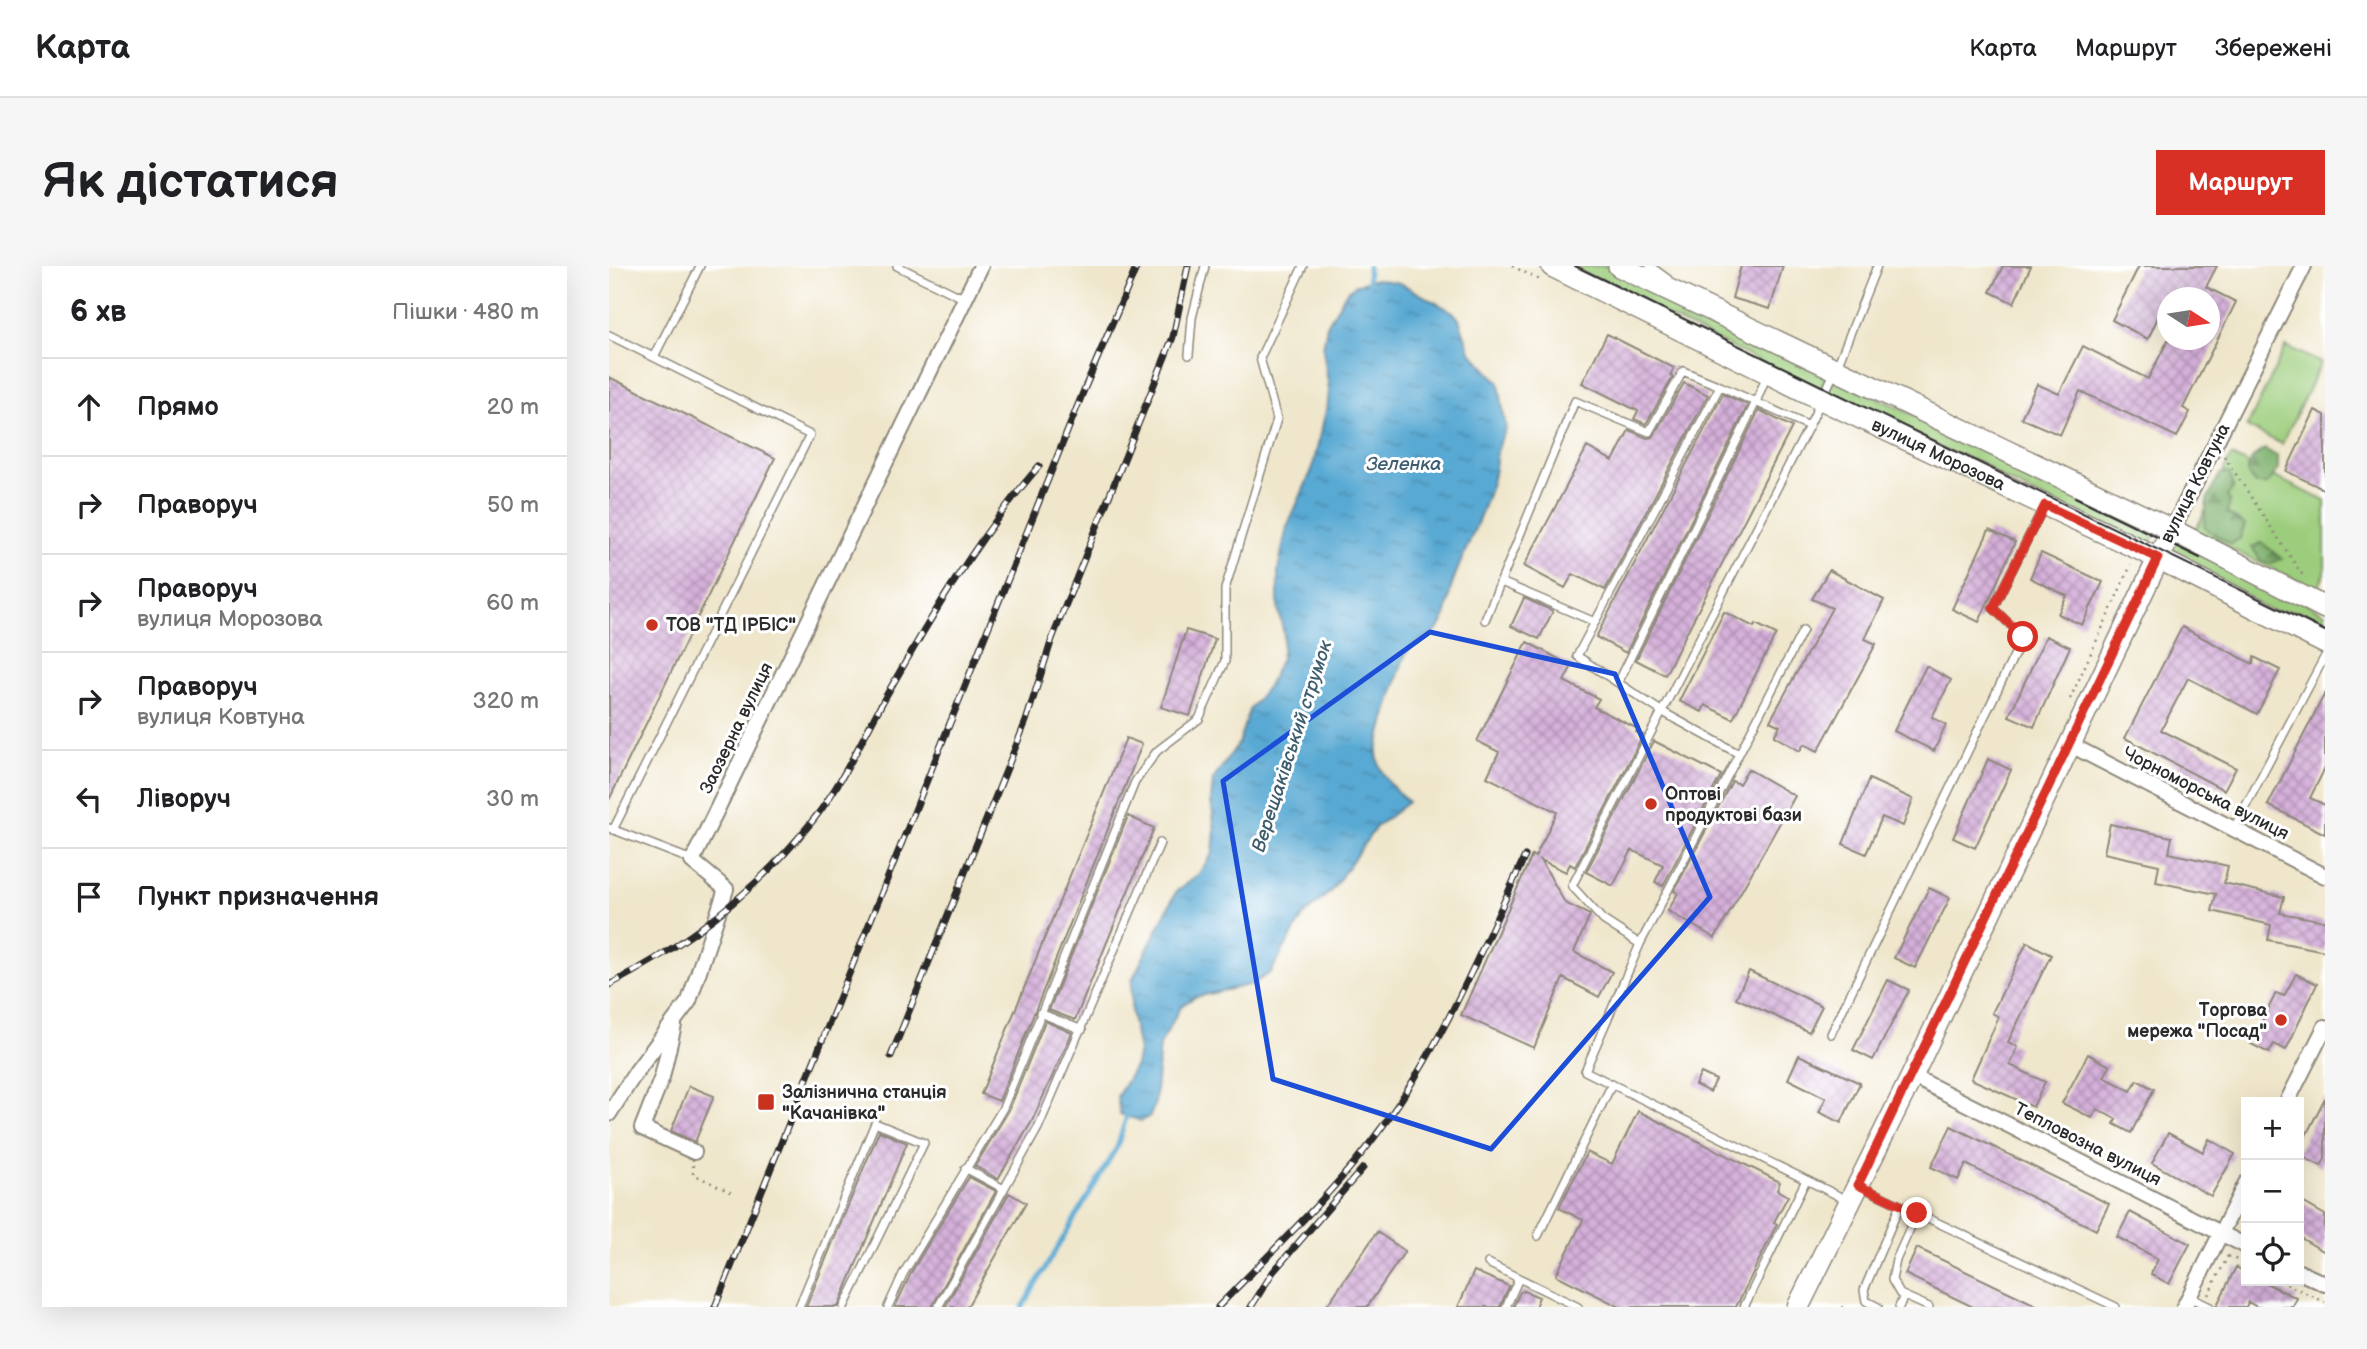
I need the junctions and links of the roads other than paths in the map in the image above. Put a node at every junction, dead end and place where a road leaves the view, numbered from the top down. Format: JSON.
{"nodes":[{"id":1,"x":701,"y":266,"type":"edge"},
{"id":2,"x":897,"y":266,"type":"edge"},
{"id":3,"x":981,"y":266,"type":"edge"},
{"id":4,"x":1205,"y":266,"type":"edge"},
{"id":5,"x":1303,"y":266,"type":"edge"},
{"id":6,"x":1619,"y":266,"type":"edge"},
{"id":7,"x":1650,"y":266,"type":"edge"},
{"id":8,"x":1877,"y":266,"type":"edge"},
{"id":9,"x":2304,"y":266,"type":"edge"},
{"id":10,"x":1550,"y":275,"type":"edge"},
{"id":11,"x":965,"y":299,"type":"junction"},
{"id":12,"x":1689,"y":299,"type":"junction"},
{"id":13,"x":609,"y":335,"type":"edge"},
{"id":14,"x":1189,"y":355,"type":"dead end"},
{"id":15,"x":655,"y":358,"type":"junction"},
{"id":16,"x":1836,"y":369,"type":"junction"},
{"id":17,"x":1767,"y":373,"type":"junction"},
{"id":18,"x":1720,"y":386,"type":"junction"},
{"id":19,"x":1821,"y":400,"type":"junction"},
{"id":20,"x":1756,"y":402,"type":"junction"},
{"id":21,"x":1809,"y":426,"type":"junction"},
{"id":22,"x":2045,"y":505,"type":"junction"},
{"id":23,"x":2172,"y":530,"type":"junction"},
{"id":24,"x":2158,"y":558,"type":"junction"},
{"id":25,"x":1501,"y":582,"type":"junction"},
{"id":26,"x":2325,"y":608,"type":"edge"},
{"id":27,"x":1485,"y":620,"type":"dead end"},
{"id":28,"x":1595,"y":622,"type":"junction"},
{"id":29,"x":1803,"y":630,"type":"dead end"},
{"id":30,"x":2325,"y":643,"type":"edge"},
{"id":31,"x":2325,"y":656,"type":"edge"},
{"id":32,"x":1618,"y":683,"type":"junction"},
{"id":33,"x":1661,"y":711,"type":"junction"},
{"id":34,"x":2069,"y":744,"type":"junction"},
{"id":35,"x":1739,"y":754,"type":"junction"},
{"id":36,"x":611,"y":829,"type":"edge"},
{"id":37,"x":2234,"y":829,"type":"junction"},
{"id":38,"x":1160,"y":843,"type":"dead end"},
{"id":39,"x":692,"y":861,"type":"junction"},
{"id":40,"x":2325,"y":876,"type":"edge"},
{"id":41,"x":1640,"y":944,"type":"junction"},
{"id":42,"x":1040,"y":1013,"type":"junction"},
{"id":43,"x":675,"y":1020,"type":"junction"},
{"id":44,"x":2325,"y":1027,"type":"edge"},
{"id":45,"x":1082,"y":1030,"type":"junction"},
{"id":46,"x":1832,"y":1034,"type":"dead end"},
{"id":47,"x":1912,"y":1076,"type":"junction"},
{"id":48,"x":1612,"y":1084,"type":"junction"},
{"id":49,"x":2290,"y":1097,"type":"edge"},
{"id":50,"x":609,"y":1114,"type":"edge"},
{"id":51,"x":694,"y":1152,"type":"dead end"},
{"id":52,"x":965,"y":1168,"type":"junction"},
{"id":53,"x":1806,"y":1180,"type":"junction"},
{"id":54,"x":1002,"y":1188,"type":"junction"},
{"id":55,"x":1854,"y":1193,"type":"junction"},
{"id":56,"x":2241,"y":1193,"type":"edge"},
{"id":57,"x":1900,"y":1205,"type":"junction"},
{"id":58,"x":1917,"y":1213,"type":"junction"},
{"id":59,"x":2221,"y":1234,"type":"junction"},
{"id":60,"x":1538,"y":1236,"type":"dead end"},
{"id":61,"x":2241,"y":1244,"type":"edge"},
{"id":62,"x":1488,"y":1264,"type":"dead end"},
{"id":63,"x":2304,"y":1274,"type":"edge"},
{"id":64,"x":1519,"y":1278,"type":"junction"},
{"id":65,"x":2325,"y":1284,"type":"edge"},
{"id":66,"x":1904,"y":1296,"type":"junction"},
{"id":67,"x":1564,"y":1298,"type":"junction"},
{"id":68,"x":2187,"y":1302,"type":"edge"},
{"id":69,"x":2206,"y":1305,"type":"edge"},
{"id":70,"x":799,"y":1307,"type":"edge"},
{"id":71,"x":844,"y":1307,"type":"edge"},
{"id":72,"x":888,"y":1307,"type":"edge"},
{"id":73,"x":938,"y":1307,"type":"edge"},
{"id":74,"x":1506,"y":1307,"type":"edge"},
{"id":75,"x":1560,"y":1307,"type":"edge"},
{"id":76,"x":1578,"y":1307,"type":"edge"},
{"id":77,"x":1744,"y":1307,"type":"edge"},
{"id":78,"x":1798,"y":1307,"type":"edge"},
{"id":79,"x":1878,"y":1307,"type":"edge"},
{"id":80,"x":1899,"y":1307,"type":"edge"},
{"id":81,"x":1929,"y":1307,"type":"edge"},
{"id":82,"x":2116,"y":1307,"type":"edge"}],
"edges":[{"from":1,"to":15,"type":"lane"},
{"from":2,"to":11,"type":"lane"},
{"from":3,"to":11,"type":"street","name":"Заозерна вулиця"},
{"from":4,"to":14,"type":"lane"},
{"from":5,"to":42,"type":"lane"},
{"from":6,"to":12,"type":"main road","name":"вулиця Морозова"},
{"from":7,"to":12,"type":"lane"},
{"from":8,"to":16,"type":"lane"},
{"from":9,"to":23,"type":"street","name":"вулиця Ковтуна"},
{"from":10,"to":17,"type":"main road","name":"вулиця Морозова"},
{"from":11,"to":39,"type":"street","name":"Заозерна вулиця"},
{"from":12,"to":16,"type":"main road","name":"вулиця Морозова"},
{"from":13,"to":15,"type":"lane"},
{"from":15,"to":36,"type":"lane"},
{"from":16,"to":19,"type":"lane"},
{"from":16,"to":23,"type":"main road","name":"вулиця Морозова"},
{"from":17,"to":19,"type":"main road","name":"вулиця Морозова"},
{"from":17,"to":20,"type":"lane"},
{"from":18,"to":20,"type":"lane"},
{"from":18,"to":25,"type":"lane"},
{"from":18,"to":28,"type":"lane"},
{"from":19,"to":21,"type":"lane"},
{"from":19,"to":22,"type":"main road","name":"вулиця Морозова"},
{"from":20,"to":21,"type":"lane"},
{"from":20,"to":32,"type":"lane"},
{"from":21,"to":33,"type":"lane"},
{"from":22,"to":24,"type":"main road","name":"вулиця Морозова"},
{"from":22,"to":46,"type":"lane"},
{"from":23,"to":24,"type":"main road","name":"вулиця Ковтуна"},
{"from":23,"to":26,"type":"main road","name":"вулиця Морозова"},
{"from":24,"to":30,"type":"main road","name":"вулиця Морозова"},
{"from":24,"to":34,"type":"main road","name":"вулиця Ковтуна"},
{"from":25,"to":27,"type":"lane"},
{"from":25,"to":28,"type":"lane"},
{"from":28,"to":32,"type":"lane"},
{"from":29,"to":35,"type":"lane"},
{"from":31,"to":37,"type":"lane"},
{"from":32,"to":33,"type":"lane"},
{"from":33,"to":35,"type":"lane"},
{"from":33,"to":41,"type":"lane"},
{"from":34,"to":37,"type":"street","name":"Чорноморська вулиця"},
{"from":34,"to":47,"type":"main road","name":"вулиця Ковтуна"},
{"from":35,"to":41,"type":"lane"},
{"from":36,"to":39,"type":"lane"},
{"from":37,"to":40,"type":"street","name":"Чорноморська вулиця"},
{"from":38,"to":45,"type":"lane"},
{"from":39,"to":43,"type":"street"},
{"from":41,"to":48,"type":"lane"},
{"from":42,"to":45,"type":"lane"},
{"from":42,"to":52,"type":"lane"},
{"from":43,"to":50,"type":"street"},
{"from":43,"to":51,"type":"street"},
{"from":44,"to":49,"type":"street"},
{"from":45,"to":54,"type":"lane"},
{"from":47,"to":55,"type":"main road","name":"вулиця Ковтуна"},
{"from":47,"to":59,"type":"street","name":"Тепловозна вулиця"},
{"from":48,"to":53,"type":"lane"},
{"from":48,"to":60,"type":"lane"},
{"from":52,"to":54,"type":"lane"},
{"from":52,"to":72,"type":"lane"},
{"from":53,"to":55,"type":"lane"},
{"from":53,"to":77,"type":"lane"},
{"from":54,"to":73,"type":"lane"},
{"from":55,"to":57,"type":"lane"},
{"from":55,"to":78,"type":"main road","name":"вулиця Ковтуна"},
{"from":56,"to":59,"type":"street"},
{"from":57,"to":58,"type":"lane"},
{"from":57,"to":79,"type":"lane"},
{"from":58,"to":66,"type":"lane"},
{"from":58,"to":82,"type":"lane"},
{"from":59,"to":61,"type":"street","name":"Тепловозна вулиця"},
{"from":59,"to":68,"type":"street"},
{"from":62,"to":64,"type":"lane"},
{"from":63,"to":65,"type":"street"},
{"from":64,"to":67,"type":"lane"},
{"from":64,"to":74,"type":"lane"},
{"from":66,"to":80,"type":"lane"},
{"from":66,"to":81,"type":"lane"},
{"from":67,"to":75,"type":"lane"},
{"from":67,"to":76,"type":"lane"},
{"from":68,"to":69,"type":"lane"},
{"from":70,"to":71,"type":"lane"}]}
